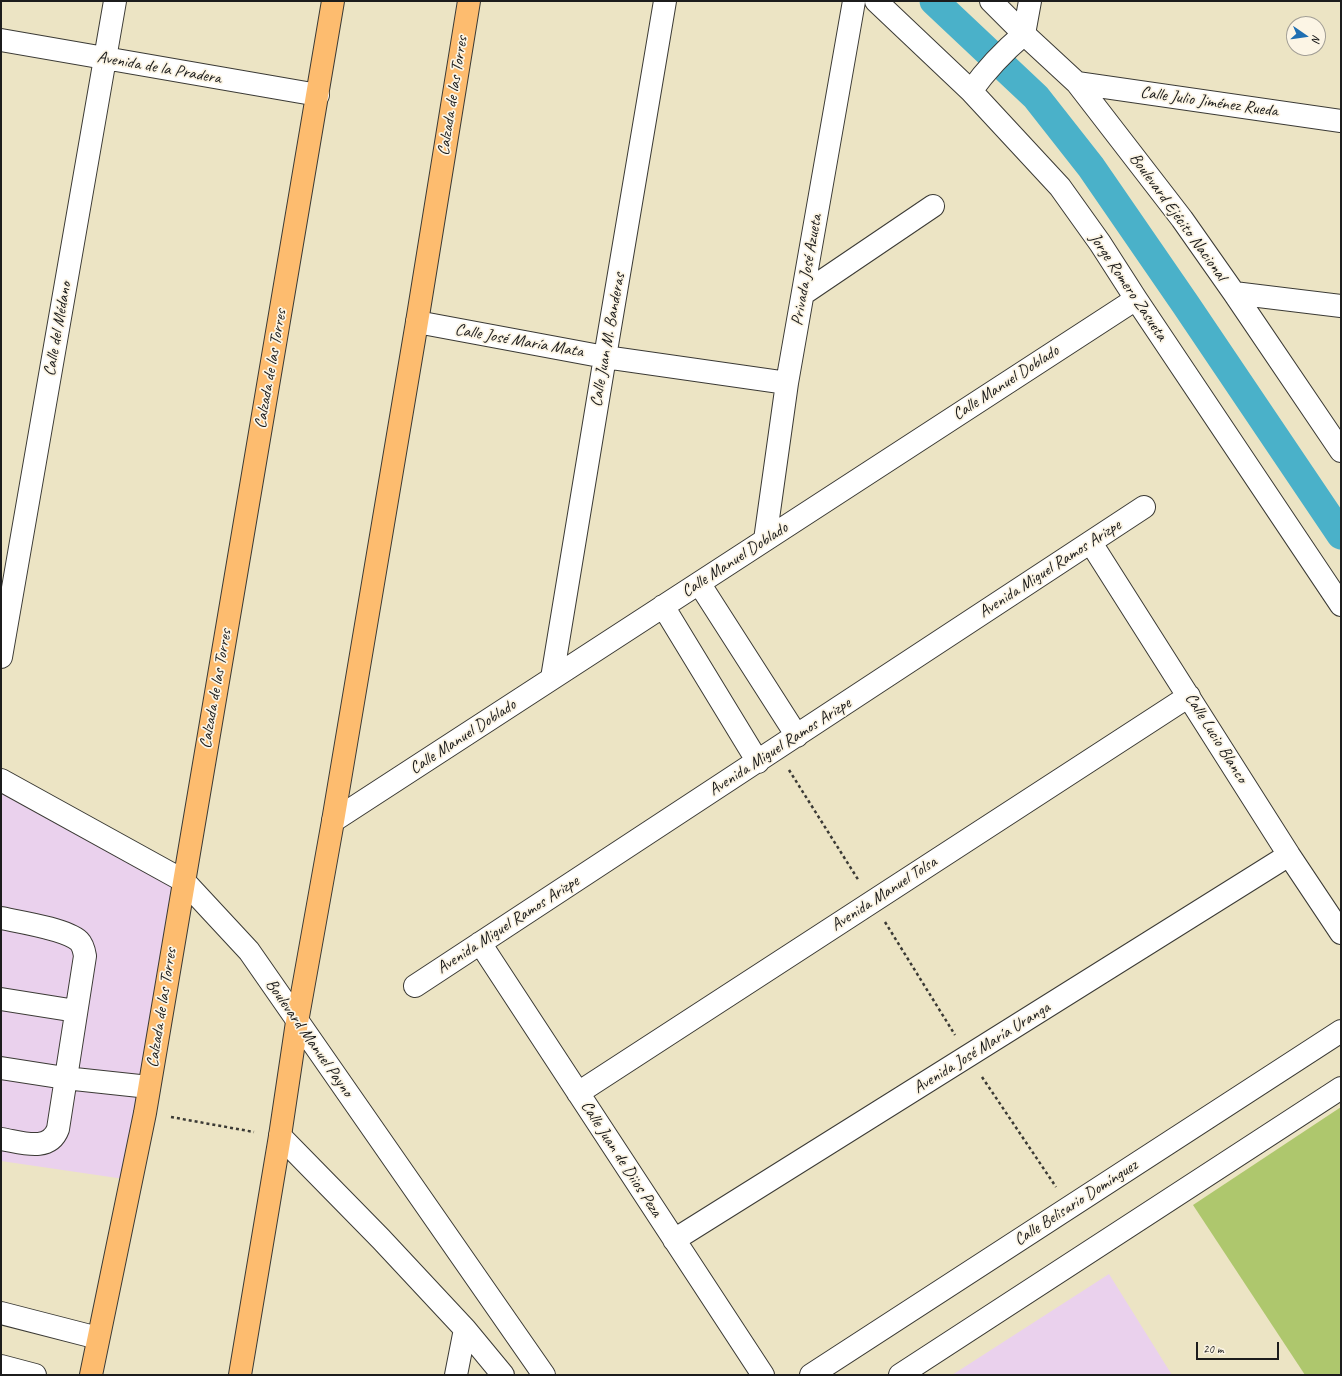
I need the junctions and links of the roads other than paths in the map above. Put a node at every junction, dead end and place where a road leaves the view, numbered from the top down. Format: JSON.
{"nodes":[{"id":1,"x":115,"y":1,"type":"edge"},
{"id":2,"x":333,"y":1,"type":"edge"},
{"id":3,"x":469,"y":1,"type":"edge"},
{"id":4,"x":665,"y":1,"type":"edge"},
{"id":5,"x":854,"y":1,"type":"edge"},
{"id":6,"x":876,"y":1,"type":"edge"},
{"id":7,"x":991,"y":1,"type":"edge"},
{"id":8,"x":1030,"y":1,"type":"edge"},
{"id":9,"x":1020,"y":38,"type":"junction"},
{"id":10,"x":1,"y":40,"type":"edge"},
{"id":11,"x":105,"y":58,"type":"junction"},
{"id":12,"x":977,"y":83,"type":"junction"},
{"id":13,"x":1077,"y":83,"type":"junction"},
{"id":14,"x":318,"y":96,"type":"junction"},
{"id":15,"x":1341,"y":121,"type":"edge"},
{"id":16,"x":933,"y":206,"type":"dead end"},
{"id":17,"x":1234,"y":293,"type":"junction"},
{"id":18,"x":803,"y":294,"type":"junction"},
{"id":19,"x":1136,"y":299,"type":"junction"},
{"id":20,"x":1341,"y":306,"type":"edge"},
{"id":21,"x":417,"y":322,"type":"junction"},
{"id":22,"x":605,"y":357,"type":"junction"},
{"id":23,"x":787,"y":382,"type":"junction"},
{"id":24,"x":1341,"y":452,"type":"edge"},
{"id":25,"x":1144,"y":507,"type":"dead end"},
{"id":26,"x":765,"y":540,"type":"junction"},
{"id":27,"x":1091,"y":543,"type":"junction"},
{"id":28,"x":699,"y":583,"type":"junction"},
{"id":29,"x":1341,"y":605,"type":"edge"},
{"id":30,"x":663,"y":606,"type":"junction"},
{"id":31,"x":1,"y":657,"type":"edge"},
{"id":32,"x":552,"y":678,"type":"junction"},
{"id":33,"x":1189,"y":696,"type":"junction"},
{"id":34,"x":797,"y":736,"type":"junction"},
{"id":35,"x":758,"y":762,"type":"junction"},
{"id":36,"x":1,"y":780,"type":"edge"},
{"id":37,"x":333,"y":821,"type":"junction"},
{"id":38,"x":1289,"y":854,"type":"junction"},
{"id":39,"x":184,"y":881,"type":"junction"},
{"id":40,"x":1,"y":918,"type":"edge"},
{"id":41,"x":1341,"y":933,"type":"edge"},
{"id":42,"x":480,"y":943,"type":"junction"},
{"id":43,"x":415,"y":986,"type":"dead end"},
{"id":44,"x":1,"y":999,"type":"edge"},
{"id":45,"x":76,"y":1011,"type":"junction"},
{"id":46,"x":297,"y":1022,"type":"junction"},
{"id":47,"x":1341,"y":1031,"type":"edge"},
{"id":48,"x":1,"y":1068,"type":"edge"},
{"id":49,"x":66,"y":1078,"type":"junction"},
{"id":50,"x":149,"y":1087,"type":"junction"},
{"id":51,"x":1341,"y":1088,"type":"edge"},
{"id":52,"x":578,"y":1093,"type":"junction"},
{"id":53,"x":280,"y":1136,"type":"junction"},
{"id":54,"x":1,"y":1139,"type":"edge"},
{"id":55,"x":674,"y":1240,"type":"junction"},
{"id":56,"x":1,"y":1313,"type":"edge"},
{"id":57,"x":465,"y":1329,"type":"junction"},
{"id":58,"x":98,"y":1338,"type":"junction"},
{"id":59,"x":1,"y":1366,"type":"edge"},
{"id":60,"x":35,"y":1375,"type":"edge"},
{"id":61,"x":91,"y":1375,"type":"edge"},
{"id":62,"x":240,"y":1375,"type":"edge"},
{"id":63,"x":456,"y":1375,"type":"edge"},
{"id":64,"x":503,"y":1375,"type":"edge"},
{"id":65,"x":544,"y":1375,"type":"edge"},
{"id":66,"x":763,"y":1375,"type":"edge"},
{"id":67,"x":811,"y":1375,"type":"edge"},
{"id":68,"x":900,"y":1375,"type":"edge"}],
"edges":[{"from":1,"to":11,"type":"street","name":"Calle del Médano"},
{"from":2,"to":14,"type":"main road","name":"Calzada de las Torres"},
{"from":3,"to":21,"type":"main road","name":"Calzada de las Torres"},
{"from":4,"to":22,"type":"street","name":"Calle Juan M. Banderas"},
{"from":5,"to":18,"type":"street","name":"Privada José Azueta"},
{"from":6,"to":12,"type":"street","name":"Jorge Romero Zasueta"},
{"from":7,"to":9,"type":"street","name":"Boulevard Ejécito Nacional"},
{"from":8,"to":9,"type":"street"},
{"from":9,"to":12,"type":"street"},
{"from":9,"to":13,"type":"street","name":"Boulevard Ejécito Nacional"},
{"from":10,"to":11,"type":"street","name":"Avenida de la Pradera"},
{"from":11,"to":14,"type":"street","name":"Avenida de la Pradera"},
{"from":11,"to":31,"type":"street","name":"Calle del Médano"},
{"from":12,"to":19,"type":"street","name":"Jorge Romero Zasueta"},
{"from":13,"to":15,"type":"street","name":"Calle Julio Jiménez Rueda"},
{"from":13,"to":17,"type":"street","name":"Boulevard Ejécito Nacional"},
{"from":14,"to":39,"type":"main road","name":"Calzada de las Torres"},
{"from":16,"to":18,"type":"street"},
{"from":17,"to":20,"type":"street"},
{"from":17,"to":24,"type":"street","name":"Boulevard Ejécito Nacional"},
{"from":18,"to":23,"type":"street","name":"Privada José Azueta"},
{"from":19,"to":26,"type":"street","name":"Calle Manuel Doblado"},
{"from":19,"to":29,"type":"street","name":"Jorge Romero Zasueta"},
{"from":21,"to":22,"type":"street","name":"Calle José María Mata"},
{"from":21,"to":37,"type":"main road","name":"Calzada de las Torres"},
{"from":22,"to":23,"type":"street","name":"Calle José María Mata"},
{"from":22,"to":32,"type":"street","name":"Calle Juan M. Banderas"},
{"from":23,"to":26,"type":"street","name":"Privada José Azueta"},
{"from":25,"to":27,"type":"street","name":"Avenida Miguel Ramos Arizpe"},
{"from":26,"to":28,"type":"street","name":"Calle Manuel Doblado"},
{"from":27,"to":33,"type":"street","name":"Calle Lucio Blanco"},
{"from":27,"to":34,"type":"street","name":"Avenida Miguel Ramos Arizpe"},
{"from":28,"to":30,"type":"street","name":"Calle Manuel Doblado"},
{"from":28,"to":34,"type":"street"},
{"from":30,"to":32,"type":"street","name":"Calle Manuel Doblado"},
{"from":30,"to":35,"type":"street"},
{"from":32,"to":37,"type":"street","name":"Calle Manuel Doblado"},
{"from":33,"to":38,"type":"street","name":"Calle Lucio Blanco"},
{"from":33,"to":52,"type":"street","name":"Avenida Manuel Tolsa"},
{"from":34,"to":35,"type":"street","name":"Avenida Miguel Ramos Arizpe"},
{"from":35,"to":42,"type":"street","name":"Avenida Miguel Ramos Arizpe"},
{"from":36,"to":39,"type":"street","name":"Boulevard Manuel Payno"},
{"from":37,"to":46,"type":"main road","name":"Calzada de las Torres"},
{"from":38,"to":41,"type":"street","name":"Calle Lucio Blanco"},
{"from":38,"to":55,"type":"street","name":"Avenida José María Uranga"},
{"from":39,"to":46,"type":"street","name":"Boulevard Manuel Payno"},
{"from":39,"to":50,"type":"main road","name":"Calzada de las Torres"},
{"from":40,"to":45,"type":"street"},
{"from":42,"to":43,"type":"street","name":"Avenida Miguel Ramos Arizpe"},
{"from":42,"to":52,"type":"street","name":"Calle Juan de Diios Peza"},
{"from":44,"to":45,"type":"street"},
{"from":45,"to":49,"type":"street"},
{"from":46,"to":53,"type":"main road","name":"Calzada de las Torres"},
{"from":46,"to":65,"type":"street","name":"Boulevard Manuel Payno"},
{"from":47,"to":67,"type":"street","name":"Calle Belisario Domínguez"},
{"from":48,"to":49,"type":"street"},
{"from":49,"to":50,"type":"street"},
{"from":49,"to":54,"type":"street"},
{"from":50,"to":58,"type":"main road","name":"Calzada de las Torres"},
{"from":51,"to":68,"type":"street"},
{"from":52,"to":55,"type":"street","name":"Calle Juan de Diios Peza"},
{"from":53,"to":57,"type":"street"},
{"from":53,"to":62,"type":"main road","name":"Calzada de las Torres"},
{"from":55,"to":66,"type":"street","name":"Calle Juan de Diios Peza"},
{"from":56,"to":58,"type":"street"},
{"from":57,"to":63,"type":"street"},
{"from":57,"to":64,"type":"street"},
{"from":58,"to":61,"type":"main road","name":"Calzada de las Torres"},
{"from":59,"to":60,"type":"street"}]}
